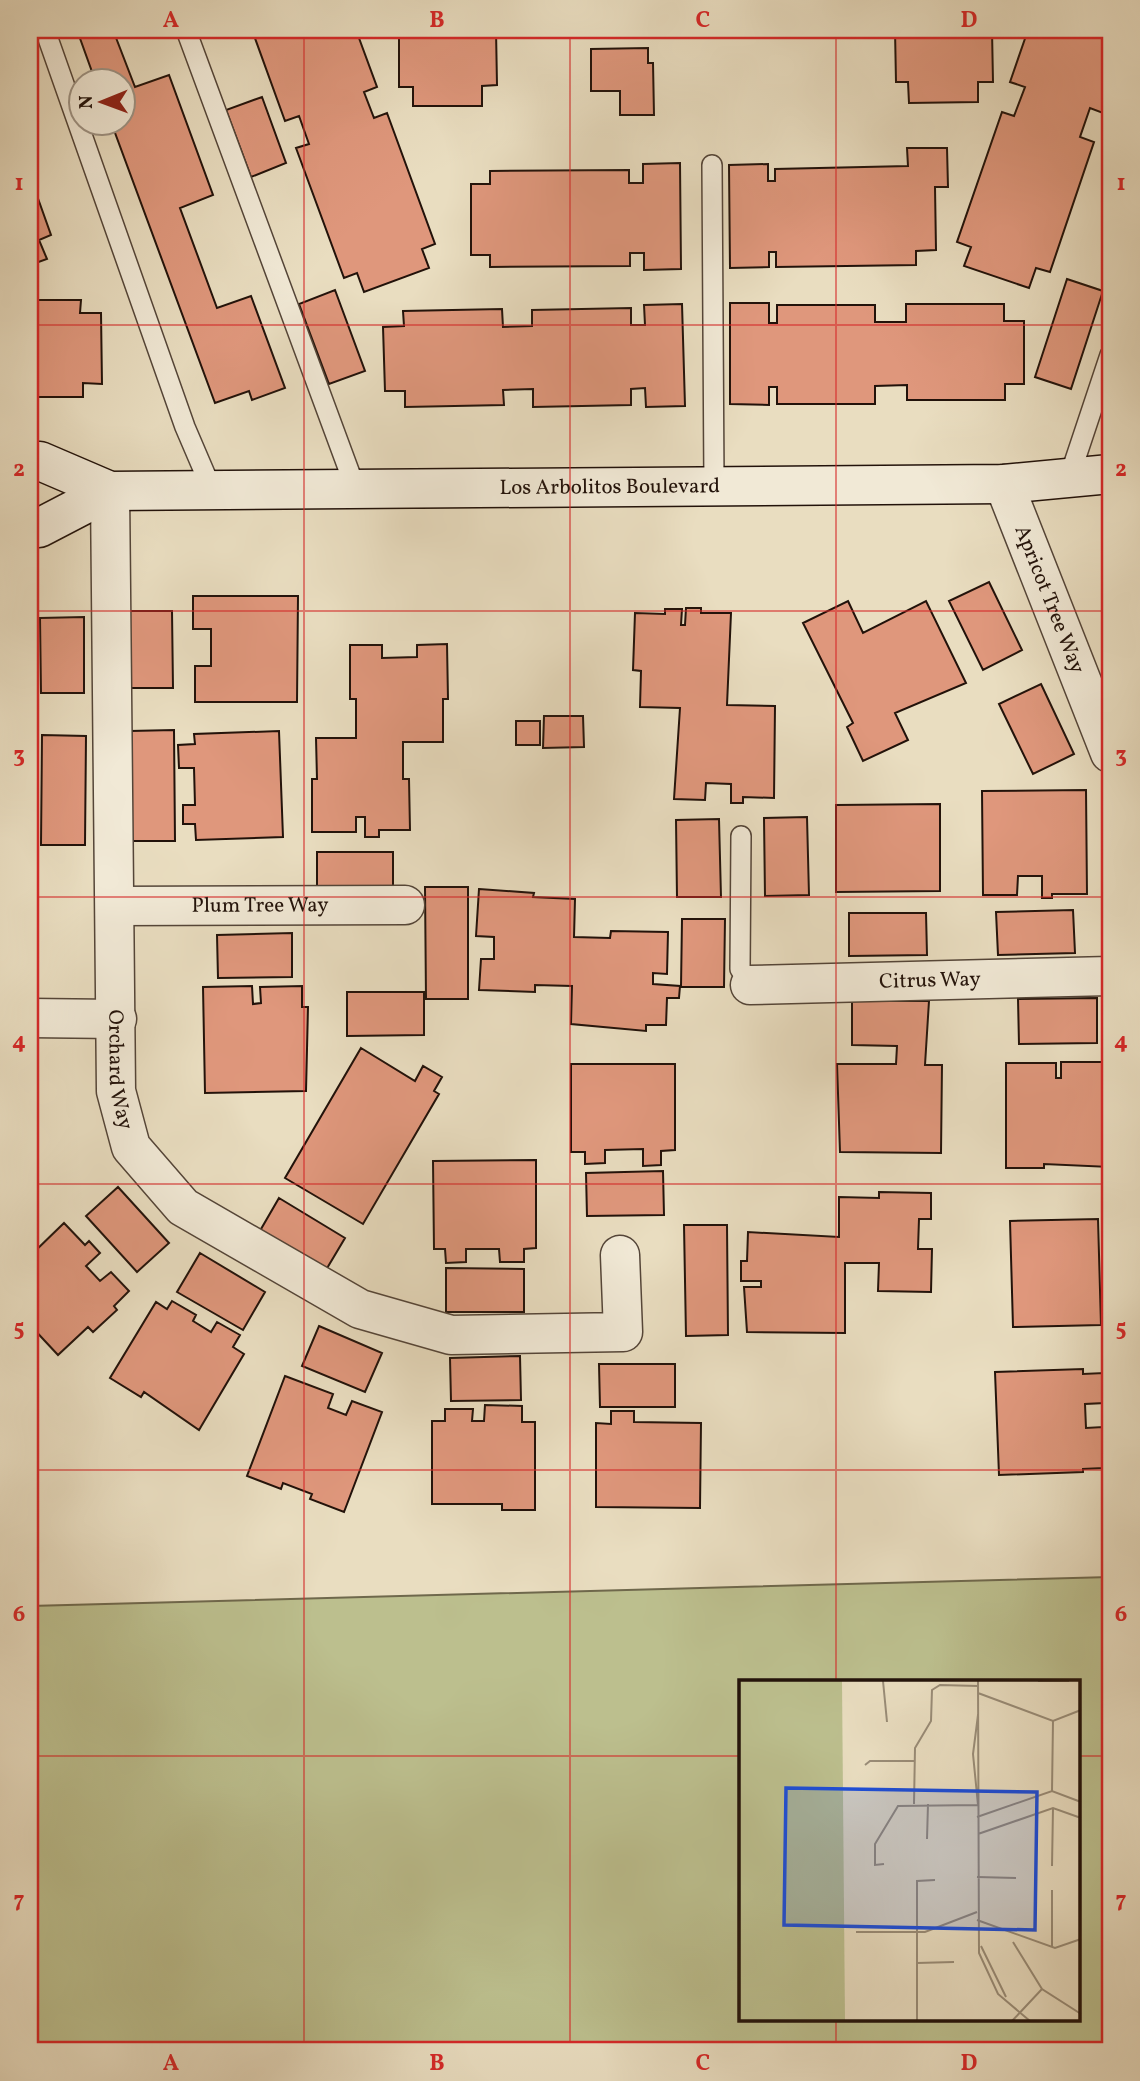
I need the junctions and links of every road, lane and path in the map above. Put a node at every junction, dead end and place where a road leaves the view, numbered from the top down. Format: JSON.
{"nodes":[{"id":1,"x":45,"y":30,"type":"edge"},
{"id":2,"x":186,"y":30,"type":"edge"},
{"id":3,"x":712,"y":165,"type":"dead end"},
{"id":4,"x":1110,"y":355,"type":"edge"},
{"id":5,"x":30,"y":462,"type":"edge"},
{"id":6,"x":1110,"y":474,"type":"edge"},
{"id":7,"x":1069,"y":478,"type":"junction"},
{"id":8,"x":713,"y":484,"type":"junction"},
{"id":9,"x":1004,"y":484,"type":"junction"},
{"id":10,"x":355,"y":487,"type":"junction"},
{"id":11,"x":212,"y":490,"type":"junction"},
{"id":12,"x":110,"y":491,"type":"junction"},
{"id":13,"x":30,"y":528,"type":"edge"},
{"id":14,"x":1110,"y":753,"type":"edge"},
{"id":15,"x":741,"y":836,"type":"dead end"},
{"id":16,"x":405,"y":905,"type":"dead end"},
{"id":17,"x":115,"y":906,"type":"junction"},
{"id":18,"x":1110,"y":976,"type":"edge"},
{"id":19,"x":750,"y":985,"type":"joint"},
{"id":20,"x":30,"y":1018,"type":"edge"},
{"id":21,"x":117,"y":1019,"type":"junction"},
{"id":22,"x":620,"y":1255,"type":"dead end"}],
"edges":[{"from":1,"to":11,"type":"lane"},
{"from":2,"to":10,"type":"lane"},
{"from":3,"to":8,"type":"lane"},
{"from":4,"to":7,"type":"lane"},
{"from":5,"to":12,"type":"street","name":"Los Arbolitos Boulevard"},
{"from":6,"to":7,"type":"street","name":"Los Arbolitos Boulevard"},
{"from":7,"to":9,"type":"street","name":"Los Arbolitos Boulevard"},
{"from":8,"to":9,"type":"street","name":"Los Arbolitos Boulevard"},
{"from":8,"to":10,"type":"street","name":"Los Arbolitos Boulevard"},
{"from":9,"to":14,"type":"street","name":"Apricot Tree Way"},
{"from":10,"to":11,"type":"street","name":"Los Arbolitos Boulevard"},
{"from":11,"to":12,"type":"street","name":"Los Arbolitos Boulevard"},
{"from":12,"to":13,"type":"street","name":"Los Arbolitos Boulevard"},
{"from":12,"to":17,"type":"street","name":"Orchard Way"},
{"from":15,"to":19,"type":"lane"},
{"from":16,"to":17,"type":"street","name":"Plum Tree Way"},
{"from":17,"to":21,"type":"street","name":"Orchard Way"},
{"from":18,"to":19,"type":"street","name":"Citrus Way"},
{"from":20,"to":21,"type":"street"},
{"from":21,"to":22,"type":"street","name":"Orchard Way"}]}
